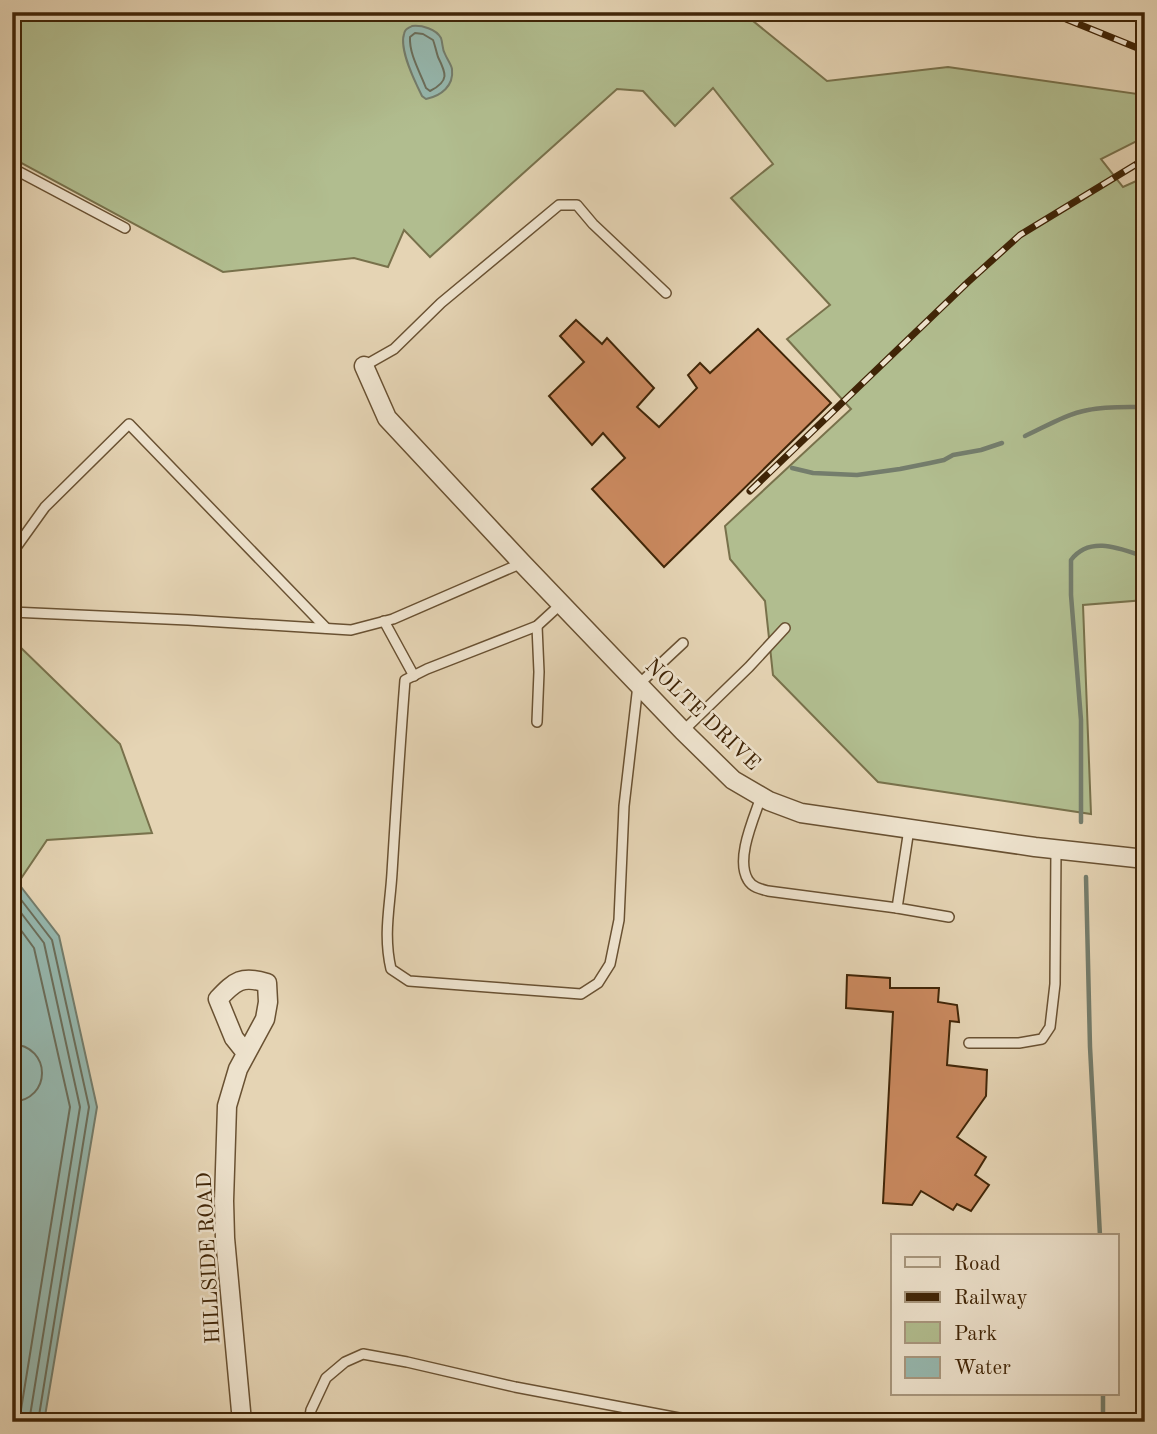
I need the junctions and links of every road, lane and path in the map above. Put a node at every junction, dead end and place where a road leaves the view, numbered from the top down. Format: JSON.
{"nodes":[{"id":1,"x":12,"y":167,"type":"edge"},
{"id":2,"x":125,"y":228,"type":"dead end"},
{"id":3,"x":666,"y":293,"type":"dead end"},
{"id":4,"x":364,"y":366,"type":"joint"},
{"id":5,"x":12,"y":553,"type":"edge"},
{"id":6,"x":522,"y":563,"type":"junction"},
{"id":7,"x":561,"y":604,"type":"junction"},
{"id":8,"x":12,"y":612,"type":"edge"},
{"id":9,"x":384,"y":621,"type":"junction"},
{"id":10,"x":537,"y":626,"type":"junction"},
{"id":11,"x":326,"y":628,"type":"junction"},
{"id":12,"x":785,"y":628,"type":"dead end"},
{"id":13,"x":683,"y":643,"type":"dead end"},
{"id":14,"x":414,"y":676,"type":"junction"},
{"id":15,"x":638,"y":685,"type":"junction"},
{"id":16,"x":537,"y":722,"type":"dead end"},
{"id":17,"x":683,"y":731,"type":"junction"},
{"id":18,"x":761,"y":797,"type":"junction"},
{"id":19,"x":909,"y":829,"type":"junction"},
{"id":20,"x":1056,"y":849,"type":"junction"},
{"id":21,"x":1145,"y":859,"type":"edge"},
{"id":22,"x":897,"y":908,"type":"junction"},
{"id":23,"x":949,"y":917,"type":"dead end"},
{"id":24,"x":969,"y":1043,"type":"dead end"},
{"id":25,"x":246,"y":1053,"type":"dead end"},
{"id":26,"x":242,"y":1422,"type":"edge"},
{"id":27,"x":309,"y":1422,"type":"edge"},
{"id":28,"x":700,"y":1422,"type":"edge"}],
"edges":[{"from":1,"to":2,"type":"lane"},
{"from":3,"to":4,"type":"lane"},
{"from":4,"to":6,"type":"street","name":"NOLTE DRIVE"},
{"from":5,"to":11,"type":"lane"},
{"from":6,"to":7,"type":"street","name":"NOLTE DRIVE"},
{"from":6,"to":9,"type":"lane"},
{"from":7,"to":10,"type":"lane"},
{"from":7,"to":15,"type":"street","name":"NOLTE DRIVE"},
{"from":8,"to":11,"type":"lane"},
{"from":9,"to":11,"type":"lane"},
{"from":9,"to":14,"type":"lane"},
{"from":10,"to":14,"type":"lane"},
{"from":10,"to":16,"type":"lane"},
{"from":12,"to":17,"type":"lane"},
{"from":13,"to":15,"type":"lane"},
{"from":14,"to":15,"type":"lane"},
{"from":15,"to":17,"type":"street","name":"NOLTE DRIVE"},
{"from":17,"to":18,"type":"street","name":"NOLTE DRIVE"},
{"from":18,"to":19,"type":"street","name":"NOLTE DRIVE"},
{"from":18,"to":22,"type":"lane"},
{"from":19,"to":20,"type":"street","name":"NOLTE DRIVE"},
{"from":19,"to":22,"type":"lane"},
{"from":20,"to":21,"type":"street","name":"NOLTE DRIVE"},
{"from":20,"to":24,"type":"lane"},
{"from":22,"to":23,"type":"lane"},
{"from":25,"to":26,"type":"street","name":"HILLSIDE ROAD"},
{"from":27,"to":28,"type":"lane"}]}
